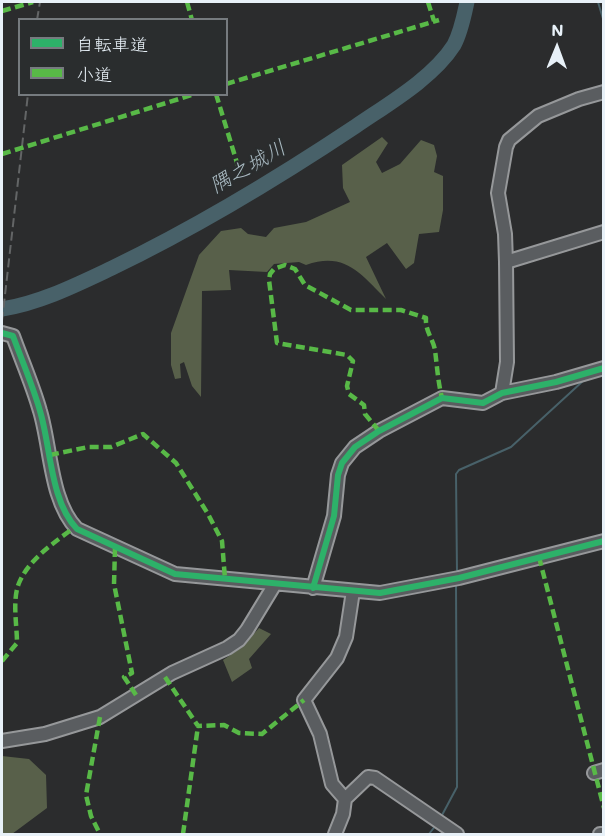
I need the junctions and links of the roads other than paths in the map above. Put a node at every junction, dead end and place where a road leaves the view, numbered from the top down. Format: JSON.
{"nodes":[{"id":1,"x":603,"y":92,"type":"edge"},
{"id":2,"x":603,"y":232,"type":"edge"},
{"id":3,"x":506,"y":262,"type":"junction"},
{"id":4,"x":2,"y":333,"type":"edge"},
{"id":5,"x":601,"y":369,"type":"edge"},
{"id":6,"x":502,"y":393,"type":"junction"},
{"id":7,"x":603,"y":541,"type":"edge"},
{"id":8,"x":275,"y":584,"type":"junction"},
{"id":9,"x":313,"y":588,"type":"junction"},
{"id":10,"x":353,"y":591,"type":"junction"},
{"id":11,"x":2,"y":741,"type":"edge"},
{"id":12,"x":345,"y":799,"type":"junction"},
{"id":13,"x":335,"y":834,"type":"edge"},
{"id":14,"x":457,"y":834,"type":"edge"}],
"edges":[{"from":1,"to":3,"type":"street"},
{"from":2,"to":3,"type":"street"},
{"from":3,"to":6,"type":"street"},
{"from":4,"to":8,"type":"street"},
{"from":5,"to":6,"type":"street"},
{"from":6,"to":9,"type":"street"},
{"from":7,"to":10,"type":"street"},
{"from":8,"to":9,"type":"street"},
{"from":8,"to":11,"type":"street"},
{"from":9,"to":10,"type":"street"},
{"from":10,"to":12,"type":"street"},
{"from":12,"to":13,"type":"street"},
{"from":12,"to":14,"type":"street"}]}
